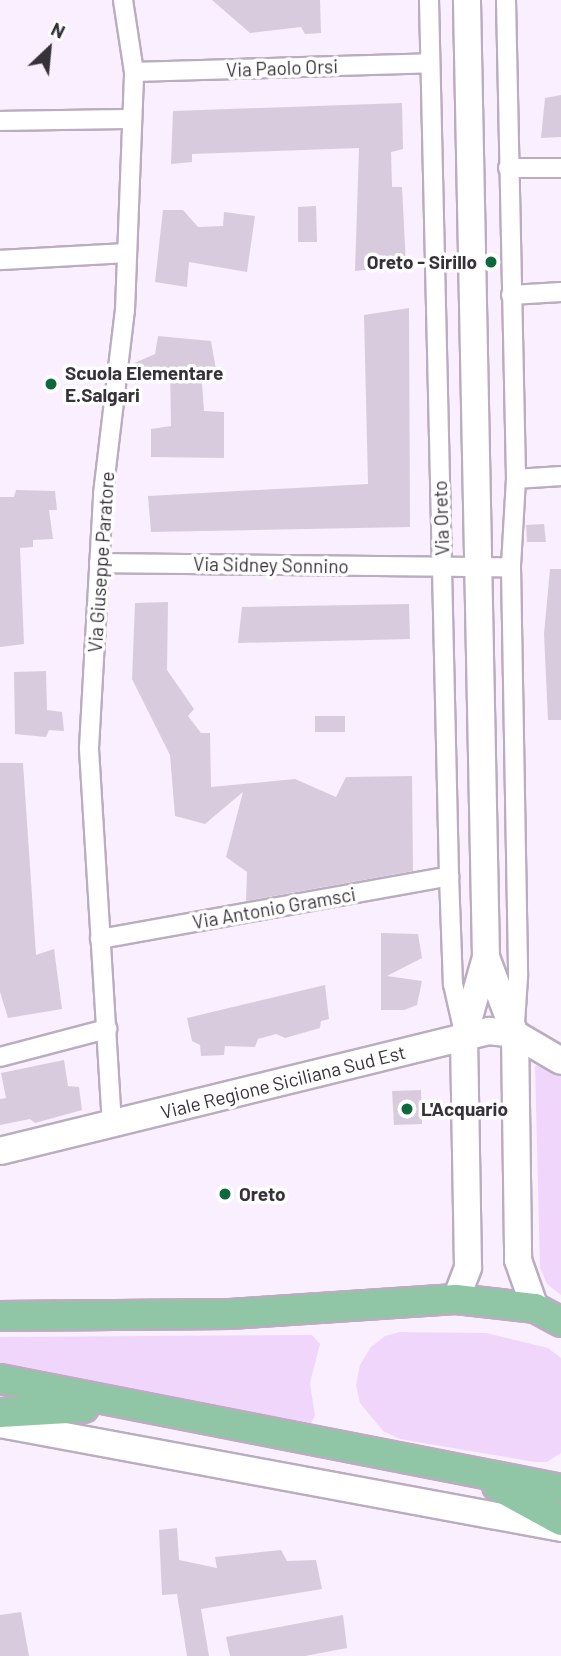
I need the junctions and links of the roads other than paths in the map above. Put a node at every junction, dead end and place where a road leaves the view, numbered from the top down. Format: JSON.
{"nodes":[{"id":1,"x":123,"y":0,"type":"edge"},
{"id":2,"x":429,"y":0,"type":"edge"},
{"id":3,"x":467,"y":0,"type":"edge"},
{"id":4,"x":506,"y":0,"type":"edge"},
{"id":5,"x":430,"y":63,"type":"junction"},
{"id":6,"x":134,"y":72,"type":"junction"},
{"id":7,"x":132,"y":119,"type":"junction"},
{"id":8,"x":0,"y":121,"type":"edge"},
{"id":9,"x":561,"y":168,"type":"edge"},
{"id":10,"x":508,"y":169,"type":"junction"},
{"id":11,"x":127,"y":253,"type":"junction"},
{"id":12,"x":0,"y":260,"type":"edge"},
{"id":13,"x":561,"y":292,"type":"edge"},
{"id":14,"x":510,"y":295,"type":"junction"},
{"id":15,"x":561,"y":476,"type":"edge"},
{"id":16,"x":516,"y":479,"type":"junction"},
{"id":17,"x":99,"y":563,"type":"junction"},
{"id":18,"x":443,"y":566,"type":"junction"},
{"id":19,"x":478,"y":567,"type":"junction"},
{"id":20,"x":512,"y":567,"type":"junction"},
{"id":21,"x":449,"y":876,"type":"junction"},
{"id":22,"x":100,"y":939,"type":"junction"},
{"id":23,"x":486,"y":957,"type":"junction"},
{"id":24,"x":107,"y":1029,"type":"junction"},
{"id":25,"x":514,"y":1034,"type":"junction"},
{"id":26,"x":464,"y":1035,"type":"junction"},
{"id":27,"x":0,"y":1057,"type":"edge"},
{"id":28,"x":561,"y":1061,"type":"edge"},
{"id":29,"x":112,"y":1125,"type":"junction"},
{"id":30,"x":0,"y":1152,"type":"edge"},
{"id":31,"x":456,"y":1299,"type":"junction"},
{"id":32,"x":535,"y":1308,"type":"junction"},
{"id":33,"x":0,"y":1316,"type":"edge"},
{"id":34,"x":561,"y":1322,"type":"edge"},
{"id":35,"x":0,"y":1379,"type":"edge"},
{"id":36,"x":167,"y":1410,"type":"junction"},
{"id":37,"x":0,"y":1413,"type":"edge"},
{"id":38,"x":0,"y":1424,"type":"edge"},
{"id":39,"x":457,"y":1467,"type":"junction"},
{"id":40,"x":561,"y":1489,"type":"edge"},
{"id":41,"x":561,"y":1521,"type":"edge"},
{"id":42,"x":561,"y":1528,"type":"edge"}],
"edges":[{"from":1,"to":6,"type":"street","name":"Via Giuseppe Paratore"},
{"from":2,"to":5,"type":"street","name":"Via Oreto"},
{"from":3,"to":19,"type":"street","name":"Via Oreto"},
{"from":4,"to":10,"type":"street"},
{"from":5,"to":6,"type":"street","name":"Via Paolo Orsi"},
{"from":5,"to":18,"type":"street","name":"Via Oreto"},
{"from":6,"to":7,"type":"street","name":"Via Giuseppe Paratore"},
{"from":7,"to":8,"type":"street"},
{"from":7,"to":11,"type":"street","name":"Via Giuseppe Paratore"},
{"from":9,"to":10,"type":"street"},
{"from":10,"to":14,"type":"street"},
{"from":11,"to":12,"type":"street"},
{"from":11,"to":17,"type":"street","name":"Via Giuseppe Paratore"},
{"from":13,"to":14,"type":"street"},
{"from":14,"to":16,"type":"street"},
{"from":15,"to":16,"type":"street"},
{"from":16,"to":20,"type":"street"},
{"from":17,"to":18,"type":"street","name":"Via Sidney Sonnino"},
{"from":17,"to":22,"type":"street","name":"Via Giuseppe Paratore"},
{"from":18,"to":19,"type":"street","name":"Via Sidney Sonnino"},
{"from":18,"to":21,"type":"street","name":"Via Oreto"},
{"from":19,"to":20,"type":"street","name":"Via Sidney Sonnino"},
{"from":19,"to":23,"type":"street","name":"Via Oreto"},
{"from":20,"to":25,"type":"street"},
{"from":21,"to":22,"type":"street","name":"Via Antonio Gramsci"},
{"from":21,"to":26,"type":"street","name":"Via Oreto"},
{"from":22,"to":24,"type":"street","name":"Via Giuseppe Paratore"},
{"from":23,"to":25,"type":"street"},
{"from":23,"to":26,"type":"street"},
{"from":24,"to":27,"type":"street"},
{"from":24,"to":29,"type":"street","name":"Via Giuseppe Paratore"},
{"from":25,"to":26,"type":"street","name":"Viale Regione Siciliana Sud Est"},
{"from":25,"to":28,"type":"street","name":"Viale Regione Siciliana Sud Est"},
{"from":25,"to":32,"type":"street"},
{"from":26,"to":29,"type":"street","name":"Viale Regione Siciliana Sud Est"},
{"from":26,"to":31,"type":"street"},
{"from":29,"to":30,"type":"street","name":"Viale Regione Siciliana Sud Est"},
{"from":31,"to":32,"type":"main road"},
{"from":31,"to":33,"type":"main road"},
{"from":32,"to":34,"type":"main road"},
{"from":35,"to":36,"type":"main road"},
{"from":36,"to":37,"type":"main road"},
{"from":36,"to":39,"type":"main road"},
{"from":38,"to":42,"type":"street"},
{"from":39,"to":40,"type":"main road"},
{"from":39,"to":41,"type":"main road"}]}
